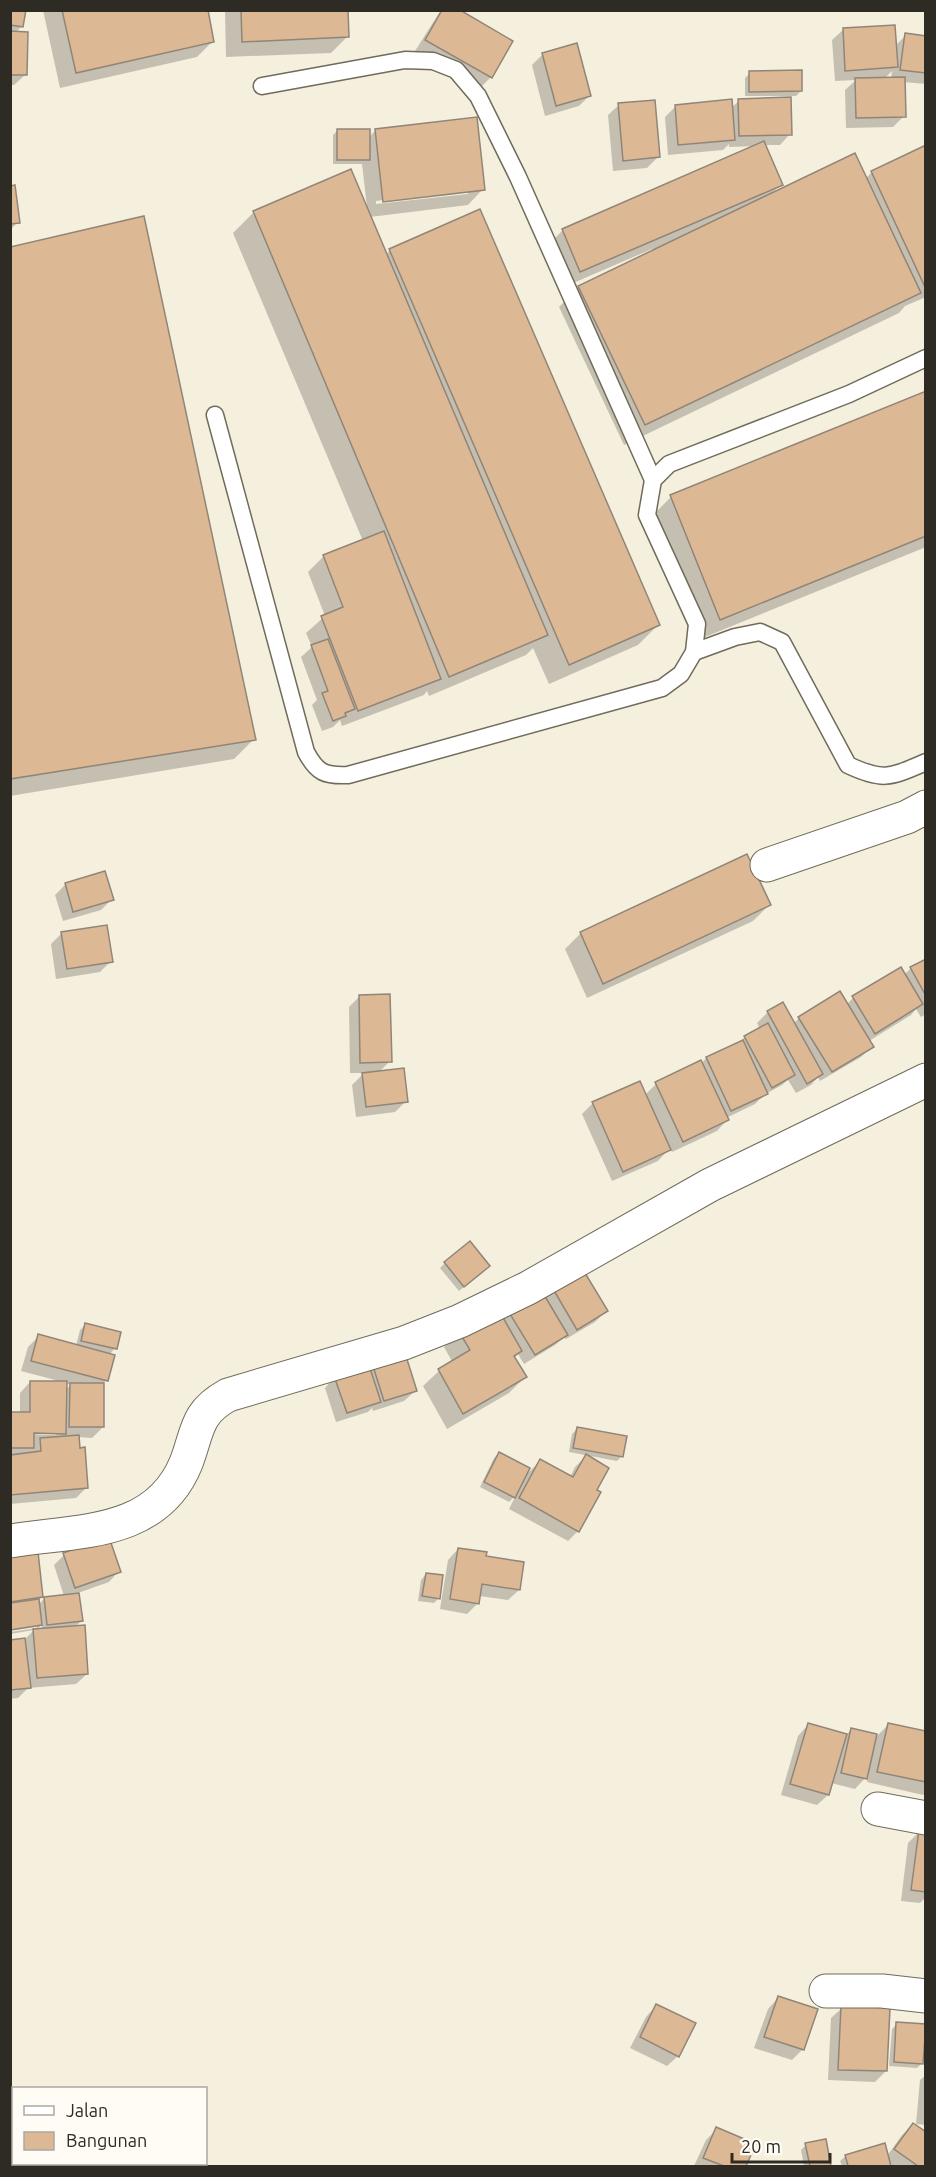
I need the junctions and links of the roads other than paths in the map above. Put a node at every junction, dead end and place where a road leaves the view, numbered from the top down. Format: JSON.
{"nodes":[{"id":1,"x":262,"y":86,"type":"dead end"},
{"id":2,"x":926,"y":358,"type":"edge"},
{"id":3,"x":215,"y":415,"type":"dead end"},
{"id":4,"x":652,"y":480,"type":"junction"},
{"id":5,"x":694,"y":652,"type":"junction"},
{"id":6,"x":926,"y":762,"type":"edge"},
{"id":7,"x":926,"y":807,"type":"edge"},
{"id":8,"x":767,"y":865,"type":"dead end"},
{"id":9,"x":926,"y":1080,"type":"edge"},
{"id":10,"x":10,"y":1541,"type":"edge"},
{"id":11,"x":878,"y":1809,"type":"dead end"},
{"id":12,"x":926,"y":1818,"type":"edge"},
{"id":13,"x":826,"y":1991,"type":"dead end"},
{"id":14,"x":926,"y":1996,"type":"edge"}],
"edges":[{"from":1,"to":4,"type":"lane"},
{"from":2,"to":4,"type":"lane"},
{"from":3,"to":5,"type":"lane"},
{"from":4,"to":5,"type":"lane"},
{"from":5,"to":6,"type":"lane"},
{"from":7,"to":8,"type":"street"},
{"from":9,"to":10,"type":"street"},
{"from":11,"to":12,"type":"street"},
{"from":13,"to":14,"type":"street"}]}
